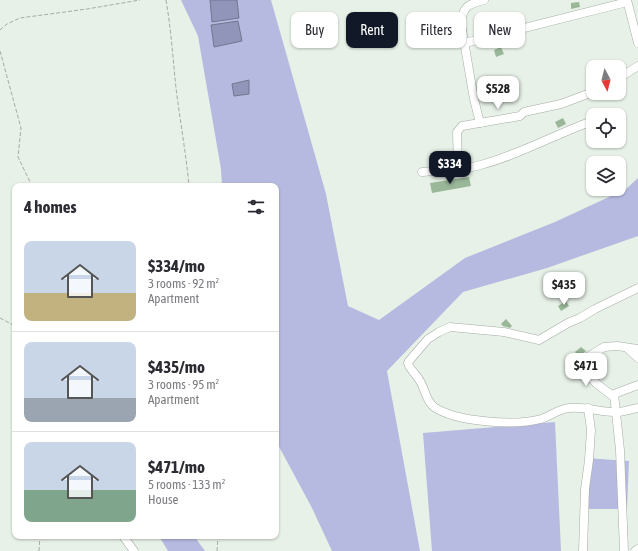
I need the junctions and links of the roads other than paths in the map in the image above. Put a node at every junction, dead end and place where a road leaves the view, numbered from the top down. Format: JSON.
{"nodes":[{"id":1,"x":484,"y":0,"type":"edge"},
{"id":2,"x":627,"y":1,"type":"edge"},
{"id":3,"x":463,"y":12,"type":"edge"},
{"id":4,"x":466,"y":43,"type":"edge"},
{"id":5,"x":638,"y":43,"type":"edge"},
{"id":6,"x":466,"y":48,"type":"edge"},
{"id":7,"x":638,"y":66,"type":"edge"},
{"id":8,"x":626,"y":74,"type":"edge"},
{"id":9,"x":586,"y":95,"type":"edge"},
{"id":10,"x":480,"y":123,"type":"junction"},
{"id":11,"x":586,"y":123,"type":"edge"},
{"id":12,"x":458,"y":168,"type":"junction"},
{"id":13,"x":422,"y":172,"type":"dead end"},
{"id":14,"x":635,"y":291,"type":"edge"},
{"id":15,"x":627,"y":348,"type":"junction"},
{"id":16,"x":638,"y":349,"type":"edge"},
{"id":17,"x":638,"y":358,"type":"edge"},
{"id":18,"x":638,"y":385,"type":"edge"},
{"id":19,"x":614,"y":397,"type":"junction"},
{"id":20,"x":588,"y":408,"type":"junction"},
{"id":21,"x":638,"y":408,"type":"edge"},
{"id":22,"x":616,"y":413,"type":"junction"},
{"id":23,"x":125,"y":539,"type":"edge"},
{"id":24,"x":638,"y":549,"type":"edge"},
{"id":25,"x":134,"y":551,"type":"edge"},
{"id":26,"x":583,"y":551,"type":"edge"},
{"id":27,"x":624,"y":551,"type":"edge"},
{"id":28,"x":635,"y":551,"type":"edge"}],
"edges":[{"from":1,"to":3,"type":"street"},
{"from":2,"to":4,"type":"street"},
{"from":2,"to":5,"type":"street"},
{"from":6,"to":10,"type":"street"},
{"from":7,"to":8,"type":"street"},
{"from":9,"to":10,"type":"street"},
{"from":10,"to":12,"type":"street"},
{"from":11,"to":12,"type":"street"},
{"from":12,"to":13,"type":"street"},
{"from":14,"to":20,"type":"street"},
{"from":15,"to":16,"type":"street"},
{"from":15,"to":17,"type":"street"},
{"from":15,"to":19,"type":"street"},
{"from":18,"to":19,"type":"street"},
{"from":19,"to":22,"type":"street"},
{"from":20,"to":22,"type":"street"},
{"from":20,"to":26,"type":"street"},
{"from":21,"to":22,"type":"street"},
{"from":22,"to":27,"type":"street"},
{"from":23,"to":25,"type":"street"},
{"from":24,"to":28,"type":"street"}]}
